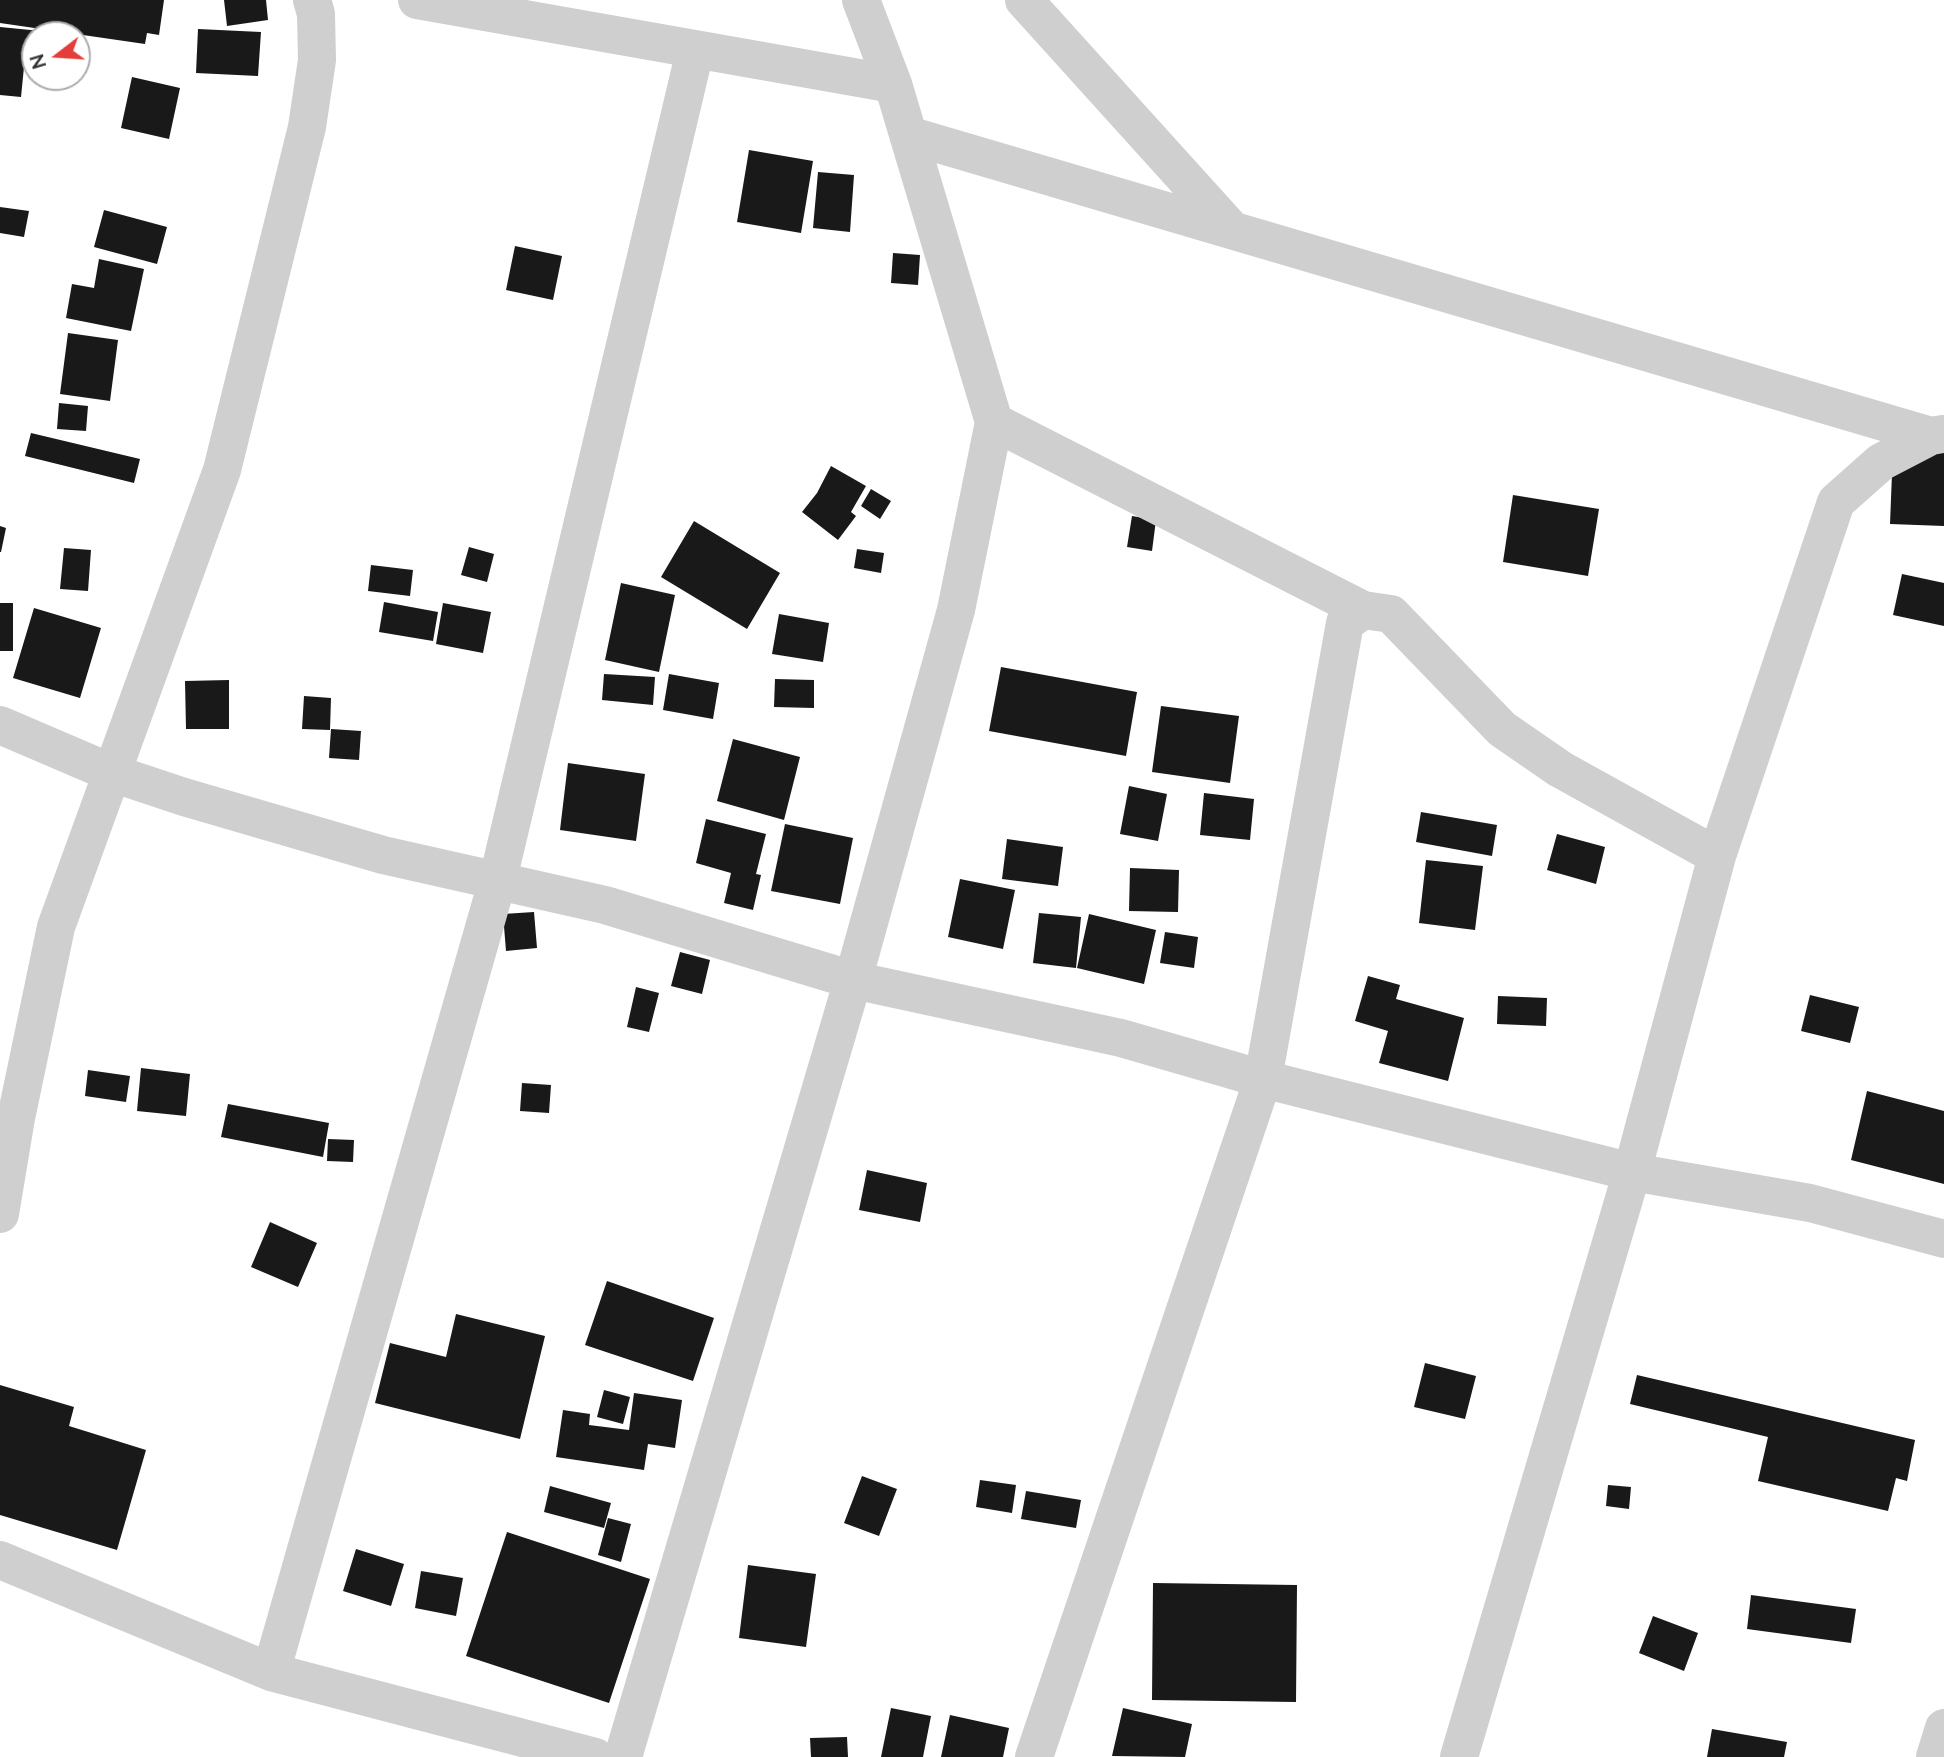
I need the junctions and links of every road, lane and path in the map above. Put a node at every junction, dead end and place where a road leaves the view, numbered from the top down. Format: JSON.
{"nodes":[{"id":1,"x":312,"y":0,"type":"edge"},
{"id":2,"x":417,"y":0,"type":"edge"},
{"id":3,"x":861,"y":0,"type":"edge"},
{"id":4,"x":1024,"y":0,"type":"edge"},
{"id":5,"x":695,"y":51,"type":"junction"},
{"id":6,"x":894,"y":84,"type":"junction"},
{"id":7,"x":908,"y":135,"type":"junction"},
{"id":8,"x":1232,"y":230,"type":"junction"},
{"id":9,"x":994,"y":422,"type":"junction"},
{"id":10,"x":1937,"y":435,"type":"edge"},
{"id":11,"x":1363,"y":610,"type":"junction"},
{"id":12,"x":0,"y":725,"type":"edge"},
{"id":13,"x":112,"y":773,"type":"junction"},
{"id":14,"x":1717,"y":856,"type":"junction"},
{"id":15,"x":498,"y":879,"type":"junction"},
{"id":16,"x":853,"y":980,"type":"junction"},
{"id":17,"x":1263,"y":1079,"type":"junction"},
{"id":18,"x":1632,"y":1172,"type":"junction"},
{"id":19,"x":0,"y":1214,"type":"edge"},
{"id":20,"x":1944,"y":1239,"type":"edge"},
{"id":21,"x":0,"y":1560,"type":"edge"},
{"id":22,"x":271,"y":1672,"type":"junction"},
{"id":23,"x":1944,"y":1728,"type":"edge"},
{"id":24,"x":596,"y":1757,"type":"edge"},
{"id":25,"x":623,"y":1757,"type":"edge"},
{"id":26,"x":1034,"y":1757,"type":"edge"},
{"id":27,"x":1459,"y":1757,"type":"edge"},
{"id":28,"x":1935,"y":1757,"type":"edge"}],
"edges":[{"from":1,"to":13,"type":"street"},
{"from":2,"to":5,"type":"street"},
{"from":3,"to":6,"type":"street"},
{"from":4,"to":8,"type":"street"},
{"from":5,"to":6,"type":"street"},
{"from":5,"to":15,"type":"street"},
{"from":6,"to":7,"type":"street"},
{"from":7,"to":8,"type":"street"},
{"from":7,"to":9,"type":"street"},
{"from":8,"to":10,"type":"street"},
{"from":9,"to":11,"type":"street"},
{"from":9,"to":16,"type":"street"},
{"from":10,"to":14,"type":"street"},
{"from":11,"to":14,"type":"street"},
{"from":11,"to":17,"type":"street"},
{"from":12,"to":13,"type":"street"},
{"from":13,"to":15,"type":"street"},
{"from":13,"to":19,"type":"street"},
{"from":14,"to":18,"type":"street"},
{"from":15,"to":16,"type":"street"},
{"from":15,"to":22,"type":"street"},
{"from":16,"to":17,"type":"street"},
{"from":16,"to":25,"type":"street"},
{"from":17,"to":18,"type":"street"},
{"from":17,"to":26,"type":"street"},
{"from":18,"to":20,"type":"street"},
{"from":18,"to":27,"type":"street"},
{"from":21,"to":22,"type":"street"},
{"from":22,"to":24,"type":"street"},
{"from":23,"to":28,"type":"street"}]}
